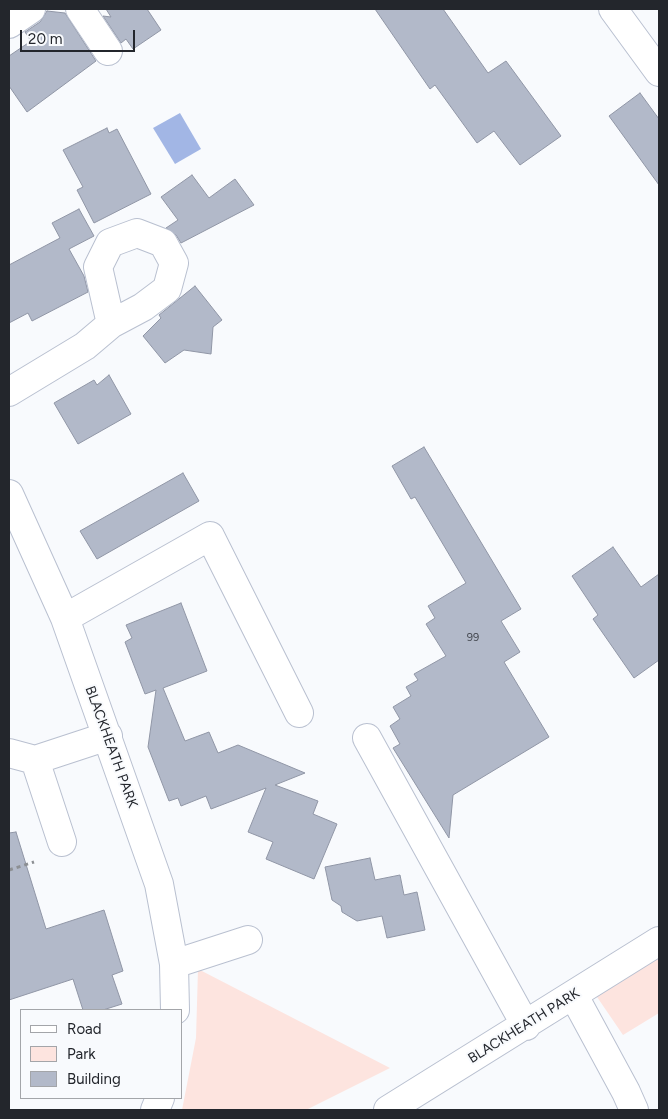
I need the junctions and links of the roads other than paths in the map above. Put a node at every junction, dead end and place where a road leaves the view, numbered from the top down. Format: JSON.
{"nodes":[{"id":1,"x":31,"y":9,"type":"edge"},
{"id":2,"x":80,"y":9,"type":"edge"},
{"id":3,"x":623,"y":13,"type":"edge"},
{"id":4,"x":9,"y":24,"type":"edge"},
{"id":5,"x":108,"y":51,"type":"dead end"},
{"id":6,"x":659,"y":72,"type":"edge"},
{"id":7,"x":111,"y":324,"type":"dead end"},
{"id":8,"x":9,"y":392,"type":"edge"},
{"id":9,"x":9,"y":494,"type":"edge"},
{"id":10,"x":64,"y":618,"type":"junction"},
{"id":11,"x":299,"y":713,"type":"dead end"},
{"id":12,"x":108,"y":736,"type":"junction"},
{"id":13,"x":368,"y":738,"type":"dead end"},
{"id":14,"x":9,"y":753,"type":"edge"},
{"id":15,"x":35,"y":760,"type":"junction"},
{"id":16,"x":62,"y":842,"type":"dead end"},
{"id":17,"x":248,"y":940,"type":"dead end"},
{"id":18,"x":659,"y":941,"type":"edge"},
{"id":19,"x":174,"y":964,"type":"junction"},
{"id":20,"x":574,"y":996,"type":"junction"},
{"id":21,"x":175,"y":1009,"type":"edge"},
{"id":22,"x":526,"y":1026,"type":"junction"},
{"id":23,"x":388,"y":1110,"type":"edge"},
{"id":24,"x":634,"y":1110,"type":"edge"}],
"edges":[{"from":1,"to":4,"type":"street"},
{"from":2,"to":5,"type":"street"},
{"from":3,"to":6,"type":"street"},
{"from":7,"to":8,"type":"street"},
{"from":9,"to":10,"type":"street","name":"BLACKHEATH PARK"},
{"from":10,"to":11,"type":"street"},
{"from":10,"to":12,"type":"street","name":"BLACKHEATH PARK"},
{"from":12,"to":15,"type":"street"},
{"from":12,"to":19,"type":"street","name":"BLACKHEATH PARK"},
{"from":13,"to":22,"type":"street"},
{"from":14,"to":15,"type":"street"},
{"from":15,"to":16,"type":"street"},
{"from":17,"to":19,"type":"street"},
{"from":18,"to":20,"type":"street","name":"BLACKHEATH PARK"},
{"from":19,"to":21,"type":"street","name":"BLACKHEATH PARK"},
{"from":20,"to":22,"type":"street","name":"BLACKHEATH PARK"},
{"from":20,"to":24,"type":"street"},
{"from":22,"to":23,"type":"street","name":"BLACKHEATH PARK"}]}
